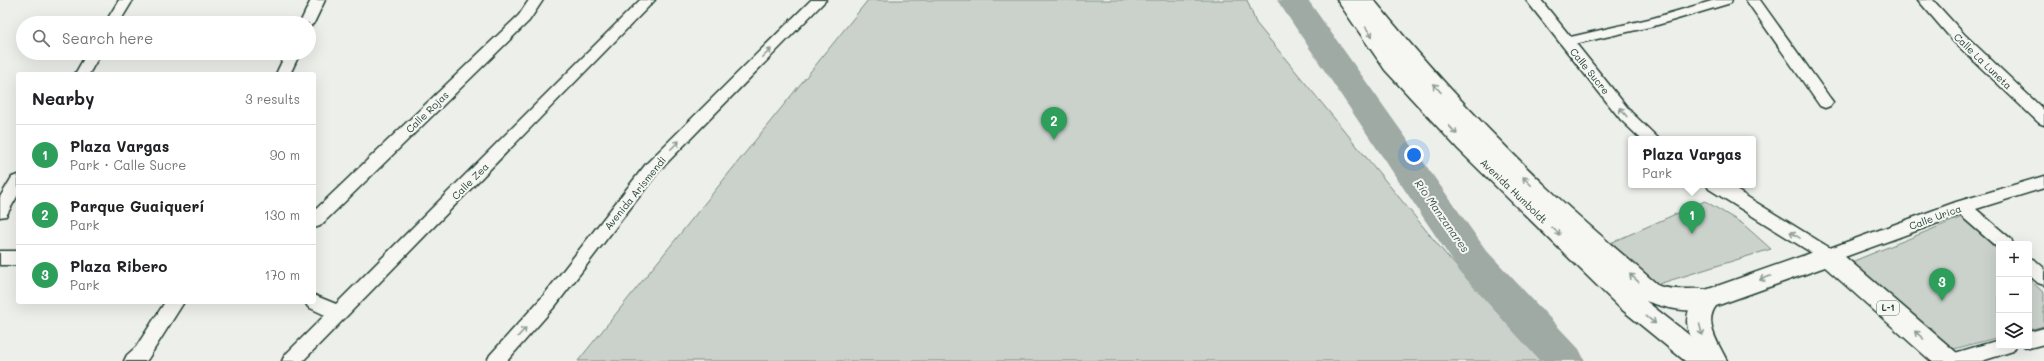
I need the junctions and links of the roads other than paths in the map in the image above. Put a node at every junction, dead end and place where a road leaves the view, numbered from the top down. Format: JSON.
{"nodes":[{"id":1,"x":126,"y":0,"type":"edge"},
{"id":2,"x":318,"y":0,"type":"edge"},
{"id":3,"x":536,"y":0,"type":"edge"},
{"id":4,"x":648,"y":0,"type":"edge"},
{"id":5,"x":819,"y":0,"type":"edge"},
{"id":6,"x":1347,"y":0,"type":"edge"},
{"id":7,"x":1364,"y":0,"type":"edge"},
{"id":8,"x":1533,"y":0,"type":"edge"},
{"id":9,"x":1727,"y":0,"type":"edge"},
{"id":10,"x":1753,"y":0,"type":"edge"},
{"id":11,"x":1925,"y":0,"type":"edge"},
{"id":12,"x":116,"y":16,"type":"edge"},
{"id":13,"x":310,"y":16,"type":"edge"},
{"id":14,"x":1566,"y":42,"type":"junction"},
{"id":15,"x":90,"y":60,"type":"edge"},
{"id":16,"x":290,"y":60,"type":"edge"},
{"id":17,"x":83,"y":72,"type":"edge"},
{"id":18,"x":284,"y":72,"type":"edge"},
{"id":19,"x":1825,"y":102,"type":"dead end"},
{"id":20,"x":2044,"y":119,"type":"edge"},
{"id":21,"x":1648,"y":136,"type":"edge"},
{"id":22,"x":2044,"y":182,"type":"edge"},
{"id":23,"x":16,"y":184,"type":"edge"},
{"id":24,"x":1720,"y":188,"type":"edge"},
{"id":25,"x":1962,"y":207,"type":"junction"},
{"id":26,"x":0,"y":211,"type":"edge"},
{"id":27,"x":316,"y":219,"type":"edge"},
{"id":28,"x":2002,"y":241,"type":"edge"},
{"id":29,"x":1828,"y":256,"type":"junction"},
{"id":30,"x":0,"y":258,"type":"edge"},
{"id":31,"x":16,"y":258,"type":"edge"},
{"id":32,"x":2032,"y":268,"type":"edge"},
{"id":33,"x":2044,"y":278,"type":"edge"},
{"id":34,"x":1708,"y":299,"type":"junction"},
{"id":35,"x":316,"y":303,"type":"edge"},
{"id":36,"x":174,"y":304,"type":"edge"},
{"id":37,"x":339,"y":313,"type":"junction"},
{"id":38,"x":2044,"y":336,"type":"edge"},
{"id":39,"x":2032,"y":339,"type":"edge"},
{"id":40,"x":1996,"y":349,"type":"edge"},
{"id":41,"x":133,"y":361,"type":"edge"},
{"id":42,"x":291,"y":361,"type":"edge"},
{"id":43,"x":496,"y":361,"type":"edge"},
{"id":44,"x":1703,"y":361,"type":"edge"},
{"id":45,"x":1715,"y":361,"type":"edge"},
{"id":46,"x":1948,"y":361,"type":"edge"},
{"id":47,"x":1954,"y":361,"type":"edge"}],
"edges":[{"from":1,"to":12,"type":"street"},
{"from":2,"to":13,"type":"street"},
{"from":3,"to":27,"type":"street","name":"Calle Rojas"},
{"from":4,"to":37,"type":"street","name":"Calle Zea"},
{"from":43,"to":5,"type":"street","name":"Avenida Arismendi","one_way":true},
{"from":6,"to":44,"type":"main road","name":"Avenida Humboldt","one_way":true},
{"from":34,"to":7,"type":"main road","name":"Avenida Humboldt","one_way":true},
{"from":8,"to":14,"type":"street","name":"Calle Sucre"},
{"from":9,"to":14,"type":"street"},
{"from":10,"to":19,"type":"street"},
{"from":11,"to":20,"type":"street","name":"Calle La Luneta"},
{"from":21,"to":14,"type":"street","name":"Calle Sucre","one_way":true},
{"from":15,"to":17,"type":"street"},
{"from":16,"to":18,"type":"street"},
{"from":22,"to":25,"type":"street","name":"Calle Urica"},
{"from":23,"to":26,"type":"street"},
{"from":29,"to":24,"type":"street","one_way":true},
{"from":25,"to":28,"type":"street"},
{"from":25,"to":29,"type":"street","name":"Calle Urica"},
{"from":29,"to":34,"type":"main road","name":"Avenida Humboldt","one_way":true},
{"from":46,"to":29,"type":"main road","number":"L-1","one_way":true},
{"from":30,"to":31,"type":"street"},
{"from":32,"to":33,"type":"street"},
{"from":34,"to":45,"type":"main road","one_way":true},
{"from":35,"to":37,"type":"street"},
{"from":36,"to":41,"type":"street"},
{"from":37,"to":42,"type":"street","name":"Calle Zea"},
{"from":38,"to":39,"type":"street"},
{"from":40,"to":47,"type":"street"}]}
